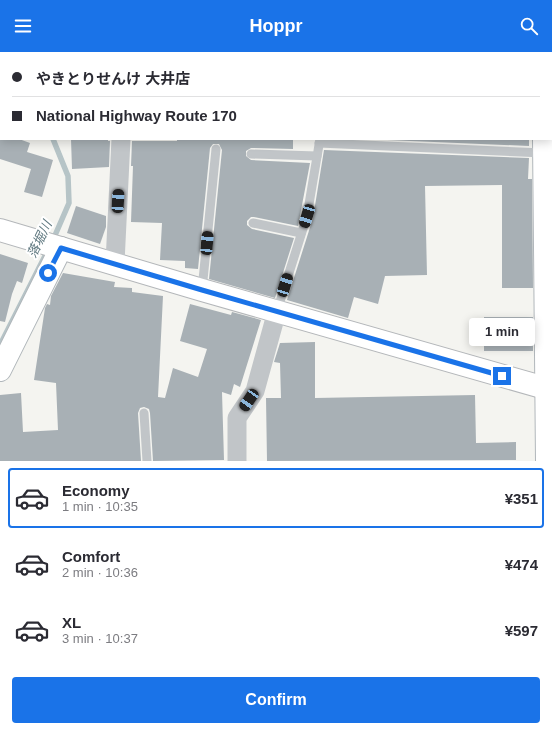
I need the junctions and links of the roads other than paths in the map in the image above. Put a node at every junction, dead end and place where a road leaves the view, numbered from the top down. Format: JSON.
{"nodes":[{"id":1,"x":121,"y":140,"type":"edge"},
{"id":2,"x":319,"y":141,"type":"edge"},
{"id":3,"x":544,"y":146,"type":"edge"},
{"id":4,"x":216,"y":149,"type":"dead end"},
{"id":5,"x":250,"y":154,"type":"dead end"},
{"id":6,"x":317,"y":156,"type":"junction"},
{"id":7,"x":253,"y":223,"type":"dead end"},
{"id":8,"x":0,"y":230,"type":"edge"},
{"id":9,"x":301,"y":233,"type":"junction"},
{"id":10,"x":53,"y":245,"type":"junction"},
{"id":11,"x":115,"y":263,"type":"junction"},
{"id":12,"x":202,"y":290,"type":"junction"},
{"id":13,"x":277,"y":311,"type":"junction"},
{"id":14,"x":1,"y":366,"type":"edge"},
{"id":15,"x":549,"y":390,"type":"edge"},
{"id":16,"x":144,"y":413,"type":"dead end"},
{"id":17,"x":147,"y":461,"type":"edge"},
{"id":18,"x":237,"y":461,"type":"edge"},
{"id":19,"x":547,"y":461,"type":"edge"}],
"edges":[{"from":1,"to":11,"type":"street"},
{"from":2,"to":3,"type":"lane"},
{"from":2,"to":6,"type":"lane"},
{"from":3,"to":15,"type":"main road"},
{"from":4,"to":12,"type":"lane"},
{"from":5,"to":6,"type":"lane"},
{"from":6,"to":9,"type":"lane"},
{"from":7,"to":9,"type":"lane"},
{"from":8,"to":10,"type":"main road"},
{"from":9,"to":13,"type":"lane"},
{"from":10,"to":11,"type":"main road"},
{"from":10,"to":14,"type":"main road"},
{"from":11,"to":12,"type":"main road"},
{"from":12,"to":13,"type":"main road"},
{"from":13,"to":15,"type":"main road"},
{"from":13,"to":18,"type":"street"},
{"from":15,"to":19,"type":"main road"},
{"from":16,"to":17,"type":"lane"}]}
